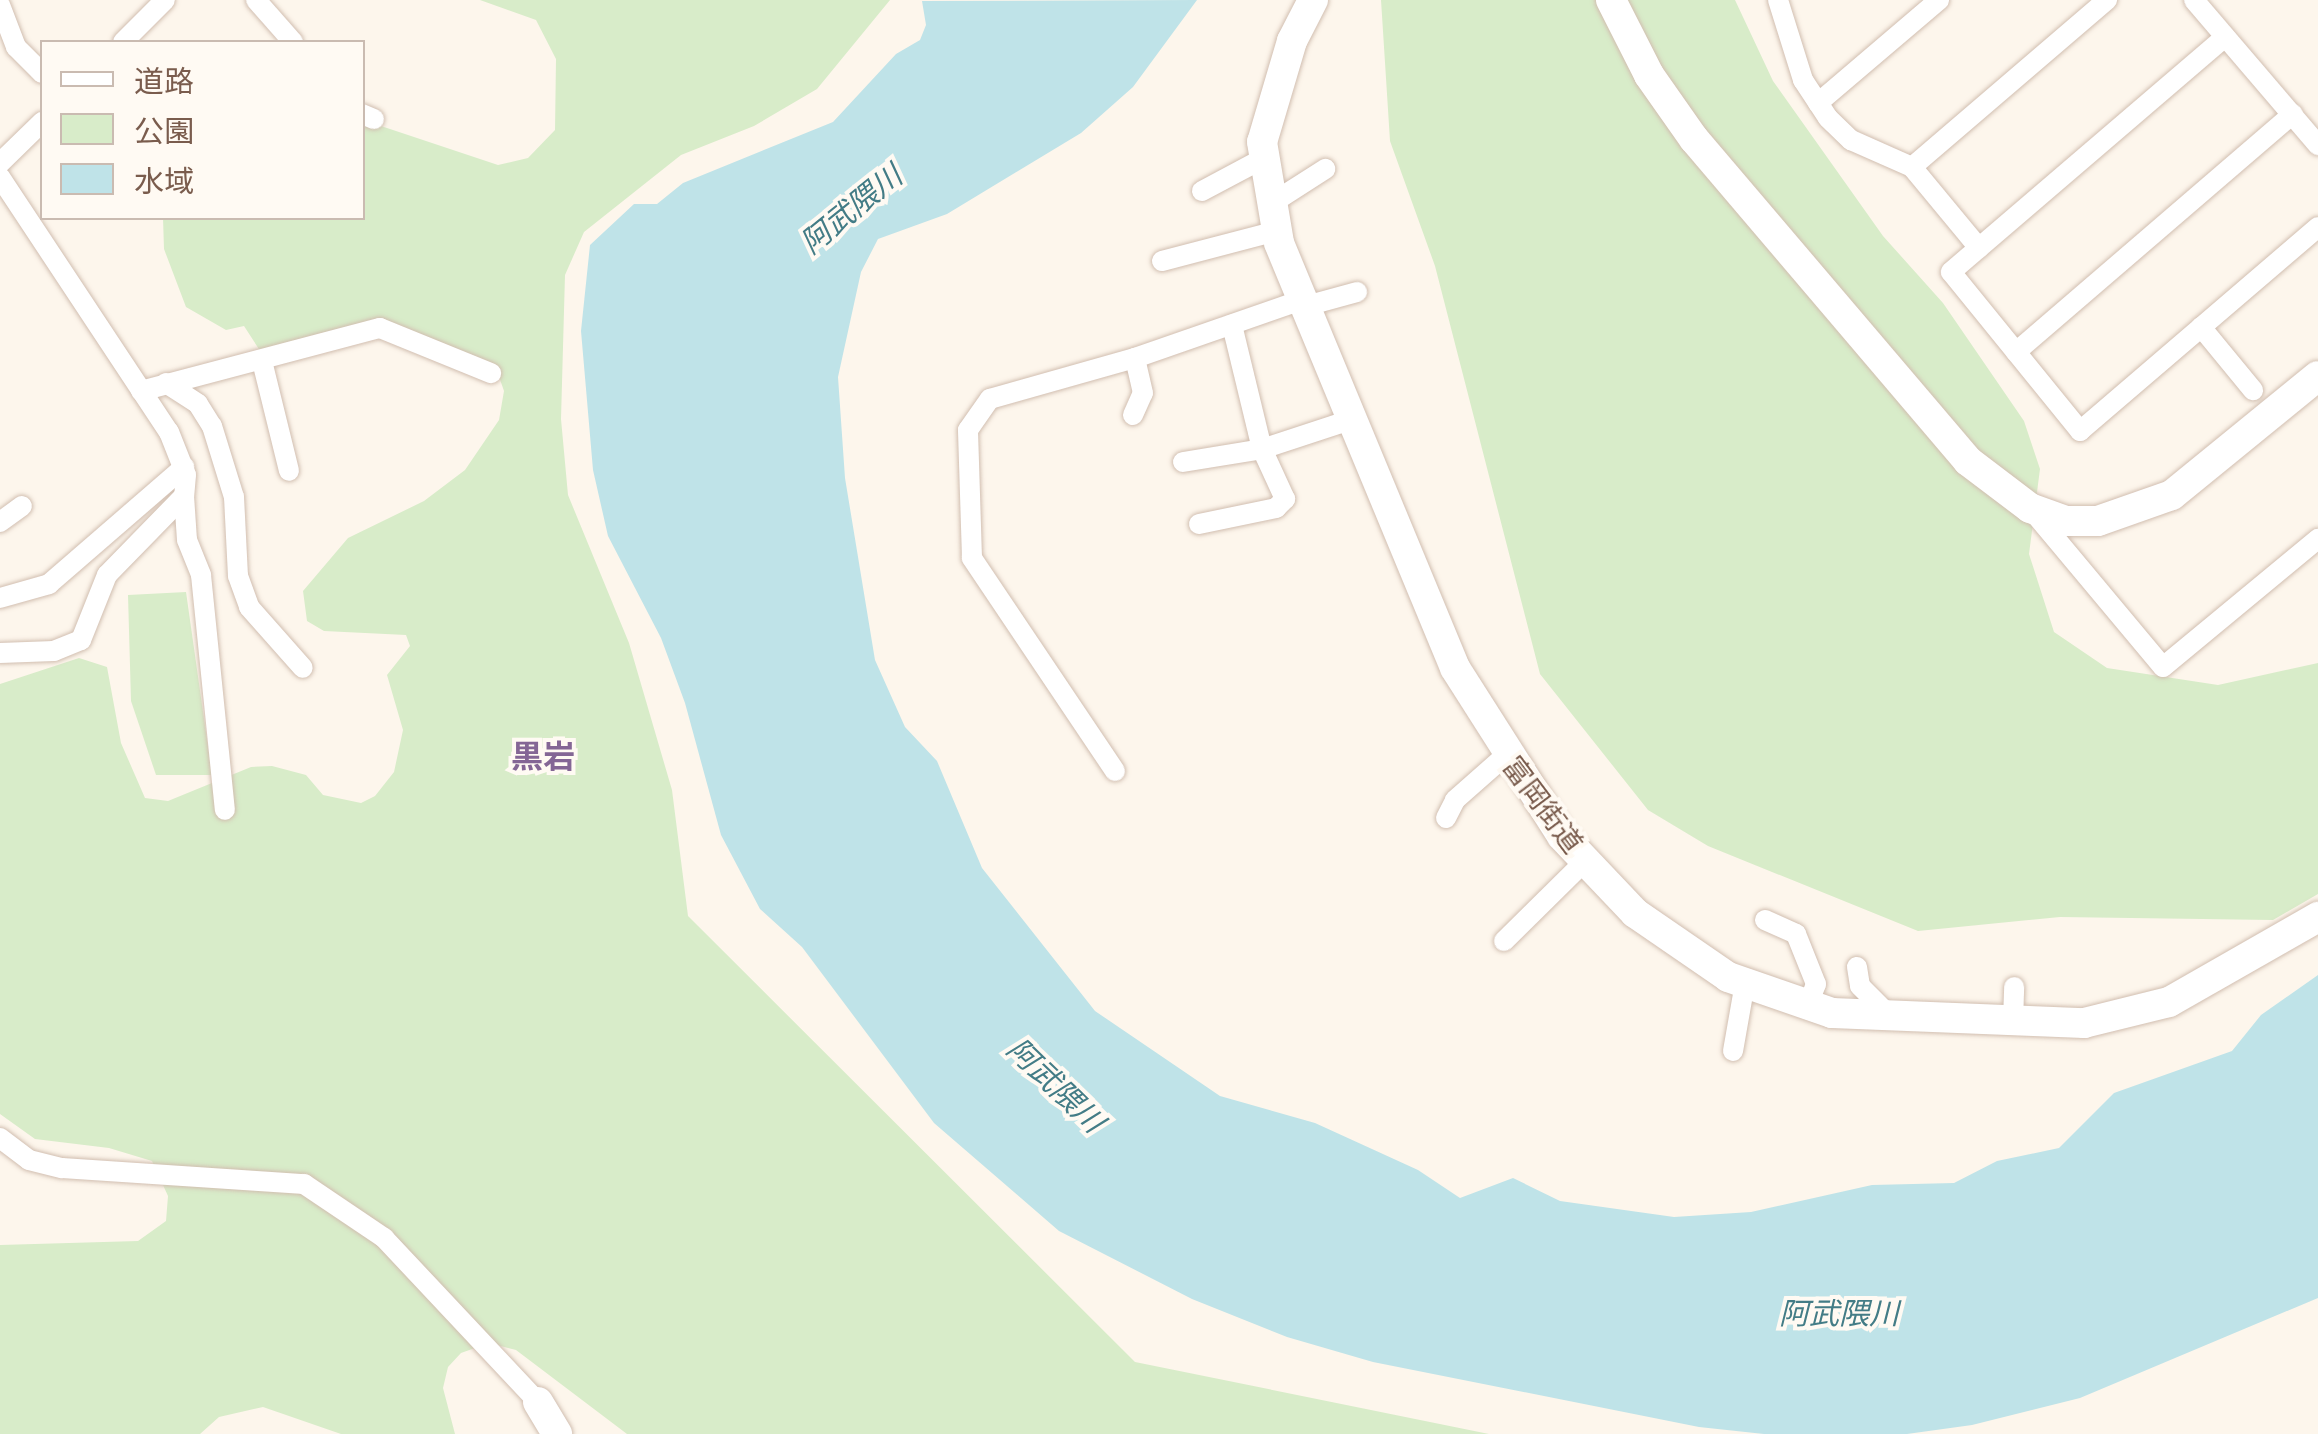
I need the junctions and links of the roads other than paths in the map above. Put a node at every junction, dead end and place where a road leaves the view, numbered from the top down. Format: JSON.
{"nodes":[{"id":1,"x":166,"y":0,"type":"edge"},
{"id":2,"x":256,"y":0,"type":"edge"},
{"id":3,"x":1313,"y":0,"type":"edge"},
{"id":4,"x":1611,"y":0,"type":"edge"},
{"id":5,"x":1939,"y":0,"type":"edge"},
{"id":6,"x":2107,"y":0,"type":"edge"},
{"id":7,"x":2194,"y":0,"type":"edge"},
{"id":8,"x":1780,"y":1,"type":"edge"},
{"id":9,"x":0,"y":4,"type":"edge"},
{"id":10,"x":2225,"y":37,"type":"junction"},
{"id":11,"x":6,"y":38,"type":"edge"},
{"id":12,"x":125,"y":40,"type":"edge"},
{"id":13,"x":292,"y":40,"type":"edge"},
{"id":14,"x":40,"y":72,"type":"edge"},
{"id":15,"x":1818,"y":103,"type":"junction"},
{"id":16,"x":2293,"y":114,"type":"junction"},
{"id":17,"x":40,"y":124,"type":"edge"},
{"id":18,"x":2318,"y":146,"type":"edge"},
{"id":19,"x":1264,"y":158,"type":"junction"},
{"id":20,"x":0,"y":163,"type":"edge"},
{"id":21,"x":1912,"y":167,"type":"junction"},
{"id":22,"x":1325,"y":169,"type":"dead end"},
{"id":23,"x":0,"y":177,"type":"edge"},
{"id":24,"x":1202,"y":190,"type":"dead end"},
{"id":25,"x":1272,"y":218,"type":"junction"},
{"id":26,"x":2318,"y":226,"type":"edge"},
{"id":27,"x":1979,"y":248,"type":"junction"},
{"id":28,"x":1162,"y":261,"type":"dead end"},
{"id":29,"x":1357,"y":292,"type":"dead end"},
{"id":30,"x":1305,"y":303,"type":"junction"},
{"id":31,"x":1232,"y":324,"type":"junction"},
{"id":32,"x":2201,"y":327,"type":"junction"},
{"id":33,"x":2016,"y":352,"type":"junction"},
{"id":34,"x":1134,"y":358,"type":"junction"},
{"id":35,"x":262,"y":361,"type":"junction"},
{"id":36,"x":491,"y":373,"type":"dead end"},
{"id":37,"x":2318,"y":376,"type":"edge"},
{"id":38,"x":166,"y":383,"type":"junction"},
{"id":39,"x":2253,"y":390,"type":"dead end"},
{"id":40,"x":141,"y":391,"type":"junction"},
{"id":41,"x":1133,"y":415,"type":"dead end"},
{"id":42,"x":1353,"y":419,"type":"junction"},
{"id":43,"x":1262,"y":450,"type":"junction"},
{"id":44,"x":1183,"y":462,"type":"dead end"},
{"id":45,"x":184,"y":467,"type":"junction"},
{"id":46,"x":289,"y":471,"type":"dead end"},
{"id":47,"x":184,"y":496,"type":"junction"},
{"id":48,"x":22,"y":506,"type":"dead end"},
{"id":49,"x":2030,"y":508,"type":"junction"},
{"id":50,"x":0,"y":522,"type":"edge"},
{"id":51,"x":1199,"y":524,"type":"dead end"},
{"id":52,"x":2318,"y":540,"type":"edge"},
{"id":53,"x":0,"y":598,"type":"edge"},
{"id":54,"x":0,"y":654,"type":"edge"},
{"id":55,"x":303,"y":668,"type":"dead end"},
{"id":56,"x":1506,"y":756,"type":"junction"},
{"id":57,"x":1115,"y":772,"type":"dead end"},
{"id":58,"x":225,"y":810,"type":"dead end"},
{"id":59,"x":1446,"y":818,"type":"dead end"},
{"id":60,"x":1585,"y":861,"type":"junction"},
{"id":61,"x":2318,"y":917,"type":"edge"},
{"id":62,"x":1765,"y":920,"type":"dead end"},
{"id":63,"x":1504,"y":941,"type":"dead end"},
{"id":64,"x":1857,"y":967,"type":"dead end"},
{"id":65,"x":1745,"y":983,"type":"junction"},
{"id":66,"x":2014,"y":987,"type":"dead end"},
{"id":67,"x":1808,"y":1005,"type":"junction"},
{"id":68,"x":1890,"y":1016,"type":"junction"},
{"id":69,"x":2013,"y":1021,"type":"junction"},
{"id":70,"x":1733,"y":1051,"type":"dead end"},
{"id":71,"x":0,"y":1138,"type":"edge"},
{"id":72,"x":538,"y":1402,"type":"joint"},
{"id":73,"x":557,"y":1434,"type":"edge"}],
"edges":[{"from":1,"to":12,"type":"street"},
{"from":2,"to":13,"type":"street"},
{"from":3,"to":19,"type":"street","name":"富岡街道"},
{"from":4,"to":49,"type":"street"},
{"from":5,"to":15,"type":"street"},
{"from":6,"to":21,"type":"street"},
{"from":7,"to":10,"type":"street"},
{"from":8,"to":15,"type":"street"},
{"from":9,"to":11,"type":"street"},
{"from":10,"to":16,"type":"street"},
{"from":10,"to":27,"type":"street"},
{"from":11,"to":14,"type":"street"},
{"from":15,"to":21,"type":"street"},
{"from":16,"to":18,"type":"street"},
{"from":16,"to":33,"type":"street"},
{"from":17,"to":20,"type":"street"},
{"from":19,"to":24,"type":"street"},
{"from":19,"to":25,"type":"street","name":"富岡街道"},
{"from":21,"to":27,"type":"street"},
{"from":22,"to":25,"type":"street"},
{"from":23,"to":40,"type":"street"},
{"from":25,"to":28,"type":"street"},
{"from":25,"to":30,"type":"street","name":"富岡街道"},
{"from":26,"to":32,"type":"street"},
{"from":27,"to":33,"type":"street"},
{"from":29,"to":30,"type":"street"},
{"from":30,"to":31,"type":"street"},
{"from":30,"to":42,"type":"street","name":"富岡街道"},
{"from":31,"to":34,"type":"street"},
{"from":31,"to":43,"type":"street"},
{"from":32,"to":33,"type":"street"},
{"from":32,"to":39,"type":"street"},
{"from":34,"to":41,"type":"street"},
{"from":34,"to":57,"type":"street"},
{"from":35,"to":36,"type":"street"},
{"from":35,"to":38,"type":"street"},
{"from":35,"to":46,"type":"street"},
{"from":37,"to":49,"type":"street"},
{"from":38,"to":40,"type":"street"},
{"from":38,"to":55,"type":"street"},
{"from":40,"to":45,"type":"street"},
{"from":42,"to":43,"type":"street"},
{"from":42,"to":56,"type":"street","name":"富岡街道"},
{"from":43,"to":44,"type":"street"},
{"from":43,"to":51,"type":"street"},
{"from":45,"to":47,"type":"street"},
{"from":45,"to":53,"type":"street"},
{"from":47,"to":54,"type":"street"},
{"from":47,"to":58,"type":"street"},
{"from":48,"to":50,"type":"street"},
{"from":49,"to":52,"type":"street"},
{"from":56,"to":59,"type":"street"},
{"from":56,"to":60,"type":"street","name":"富岡街道"},
{"from":60,"to":63,"type":"street"},
{"from":60,"to":65,"type":"street","name":"富岡街道"},
{"from":61,"to":69,"type":"street","name":"富岡街道"},
{"from":62,"to":67,"type":"street"},
{"from":64,"to":68,"type":"street"},
{"from":65,"to":67,"type":"street","name":"富岡街道"},
{"from":65,"to":70,"type":"street"},
{"from":66,"to":69,"type":"street"},
{"from":67,"to":68,"type":"street","name":"富岡街道"},
{"from":68,"to":69,"type":"street","name":"富岡街道"},
{"from":71,"to":72,"type":"street"},
{"from":72,"to":73,"type":"street"}]}
